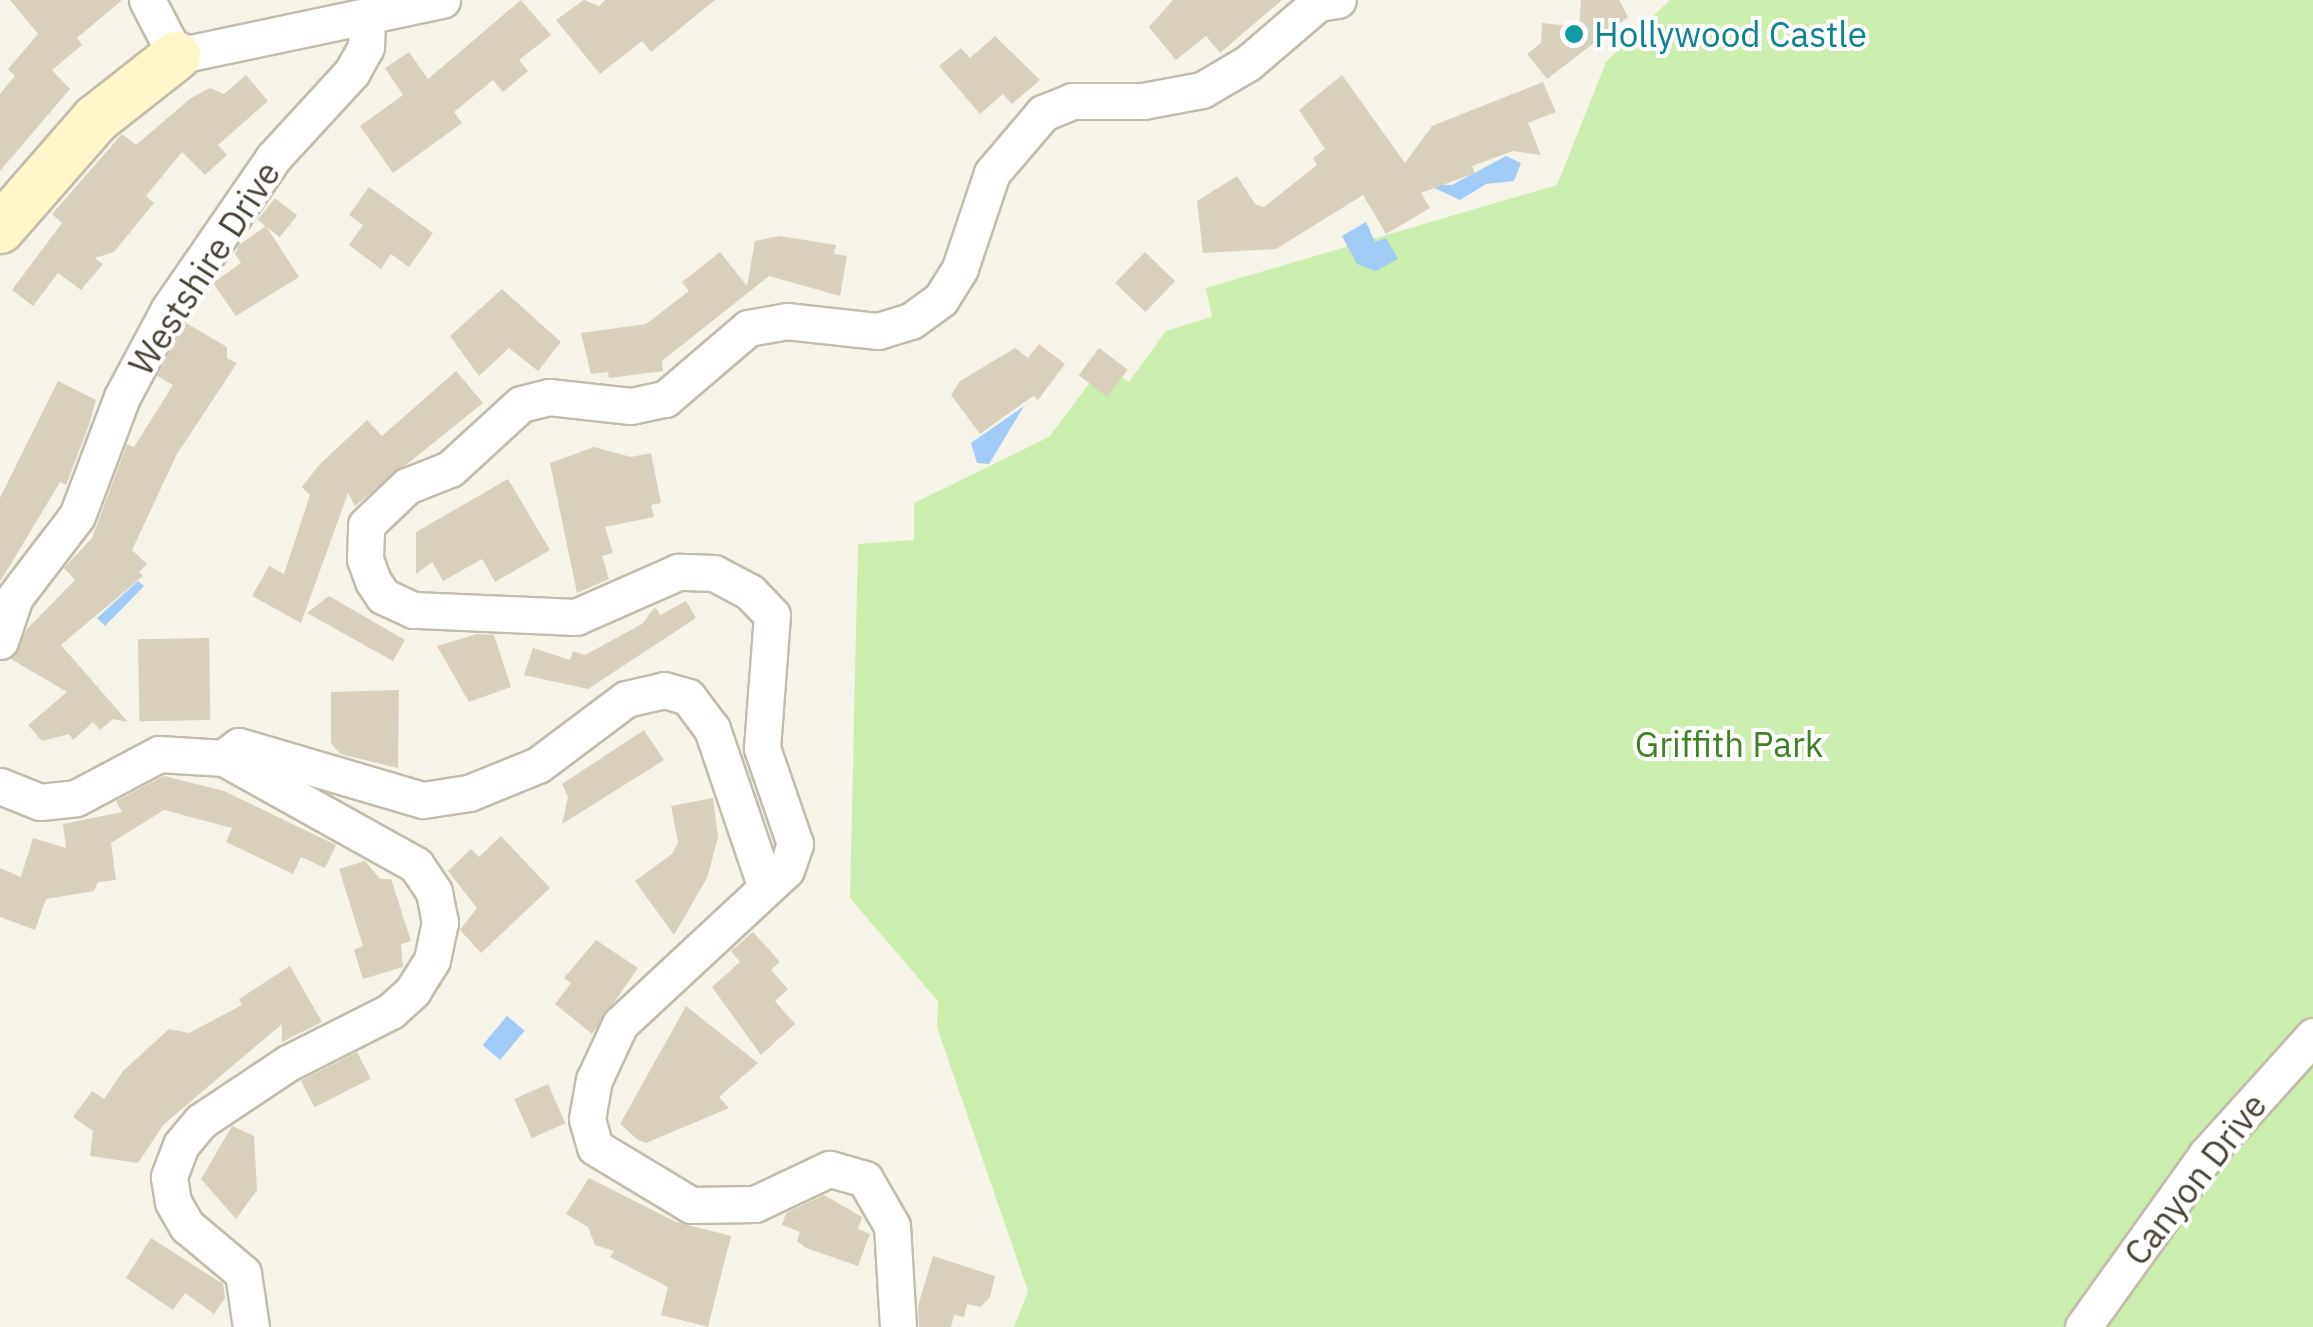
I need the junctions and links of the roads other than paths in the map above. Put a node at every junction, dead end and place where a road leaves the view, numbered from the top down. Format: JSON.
{"nodes":[{"id":1,"x":147,"y":0,"type":"edge"},
{"id":2,"x":442,"y":0,"type":"edge"},
{"id":3,"x":1338,"y":0,"type":"edge"},
{"id":4,"x":367,"y":15,"type":"junction"},
{"id":5,"x":176,"y":56,"type":"junction"},
{"id":6,"x":0,"y":229,"type":"edge"},
{"id":7,"x":0,"y":641,"type":"edge"},
{"id":8,"x":224,"y":758,"type":"junction"},
{"id":9,"x":0,"y":786,"type":"edge"},
{"id":10,"x":765,"y":885,"type":"junction"},
{"id":11,"x":2313,"y":1036,"type":"edge"},
{"id":12,"x":252,"y":1327,"type":"edge"},
{"id":13,"x":898,"y":1327,"type":"edge"},
{"id":14,"x":2083,"y":1327,"type":"edge"}],
"edges":[{"from":1,"to":5,"type":"street"},
{"from":2,"to":4,"type":"street"},
{"from":3,"to":10,"type":"street"},
{"from":4,"to":5,"type":"street"},
{"from":4,"to":7,"type":"street","name":"Westshire Drive"},
{"from":5,"to":6,"type":"street"},
{"from":8,"to":9,"type":"street"},
{"from":8,"to":10,"type":"street"},
{"from":8,"to":12,"type":"street"},
{"from":10,"to":13,"type":"street"},
{"from":11,"to":14,"type":"street","name":"Canyon Drive"}]}
